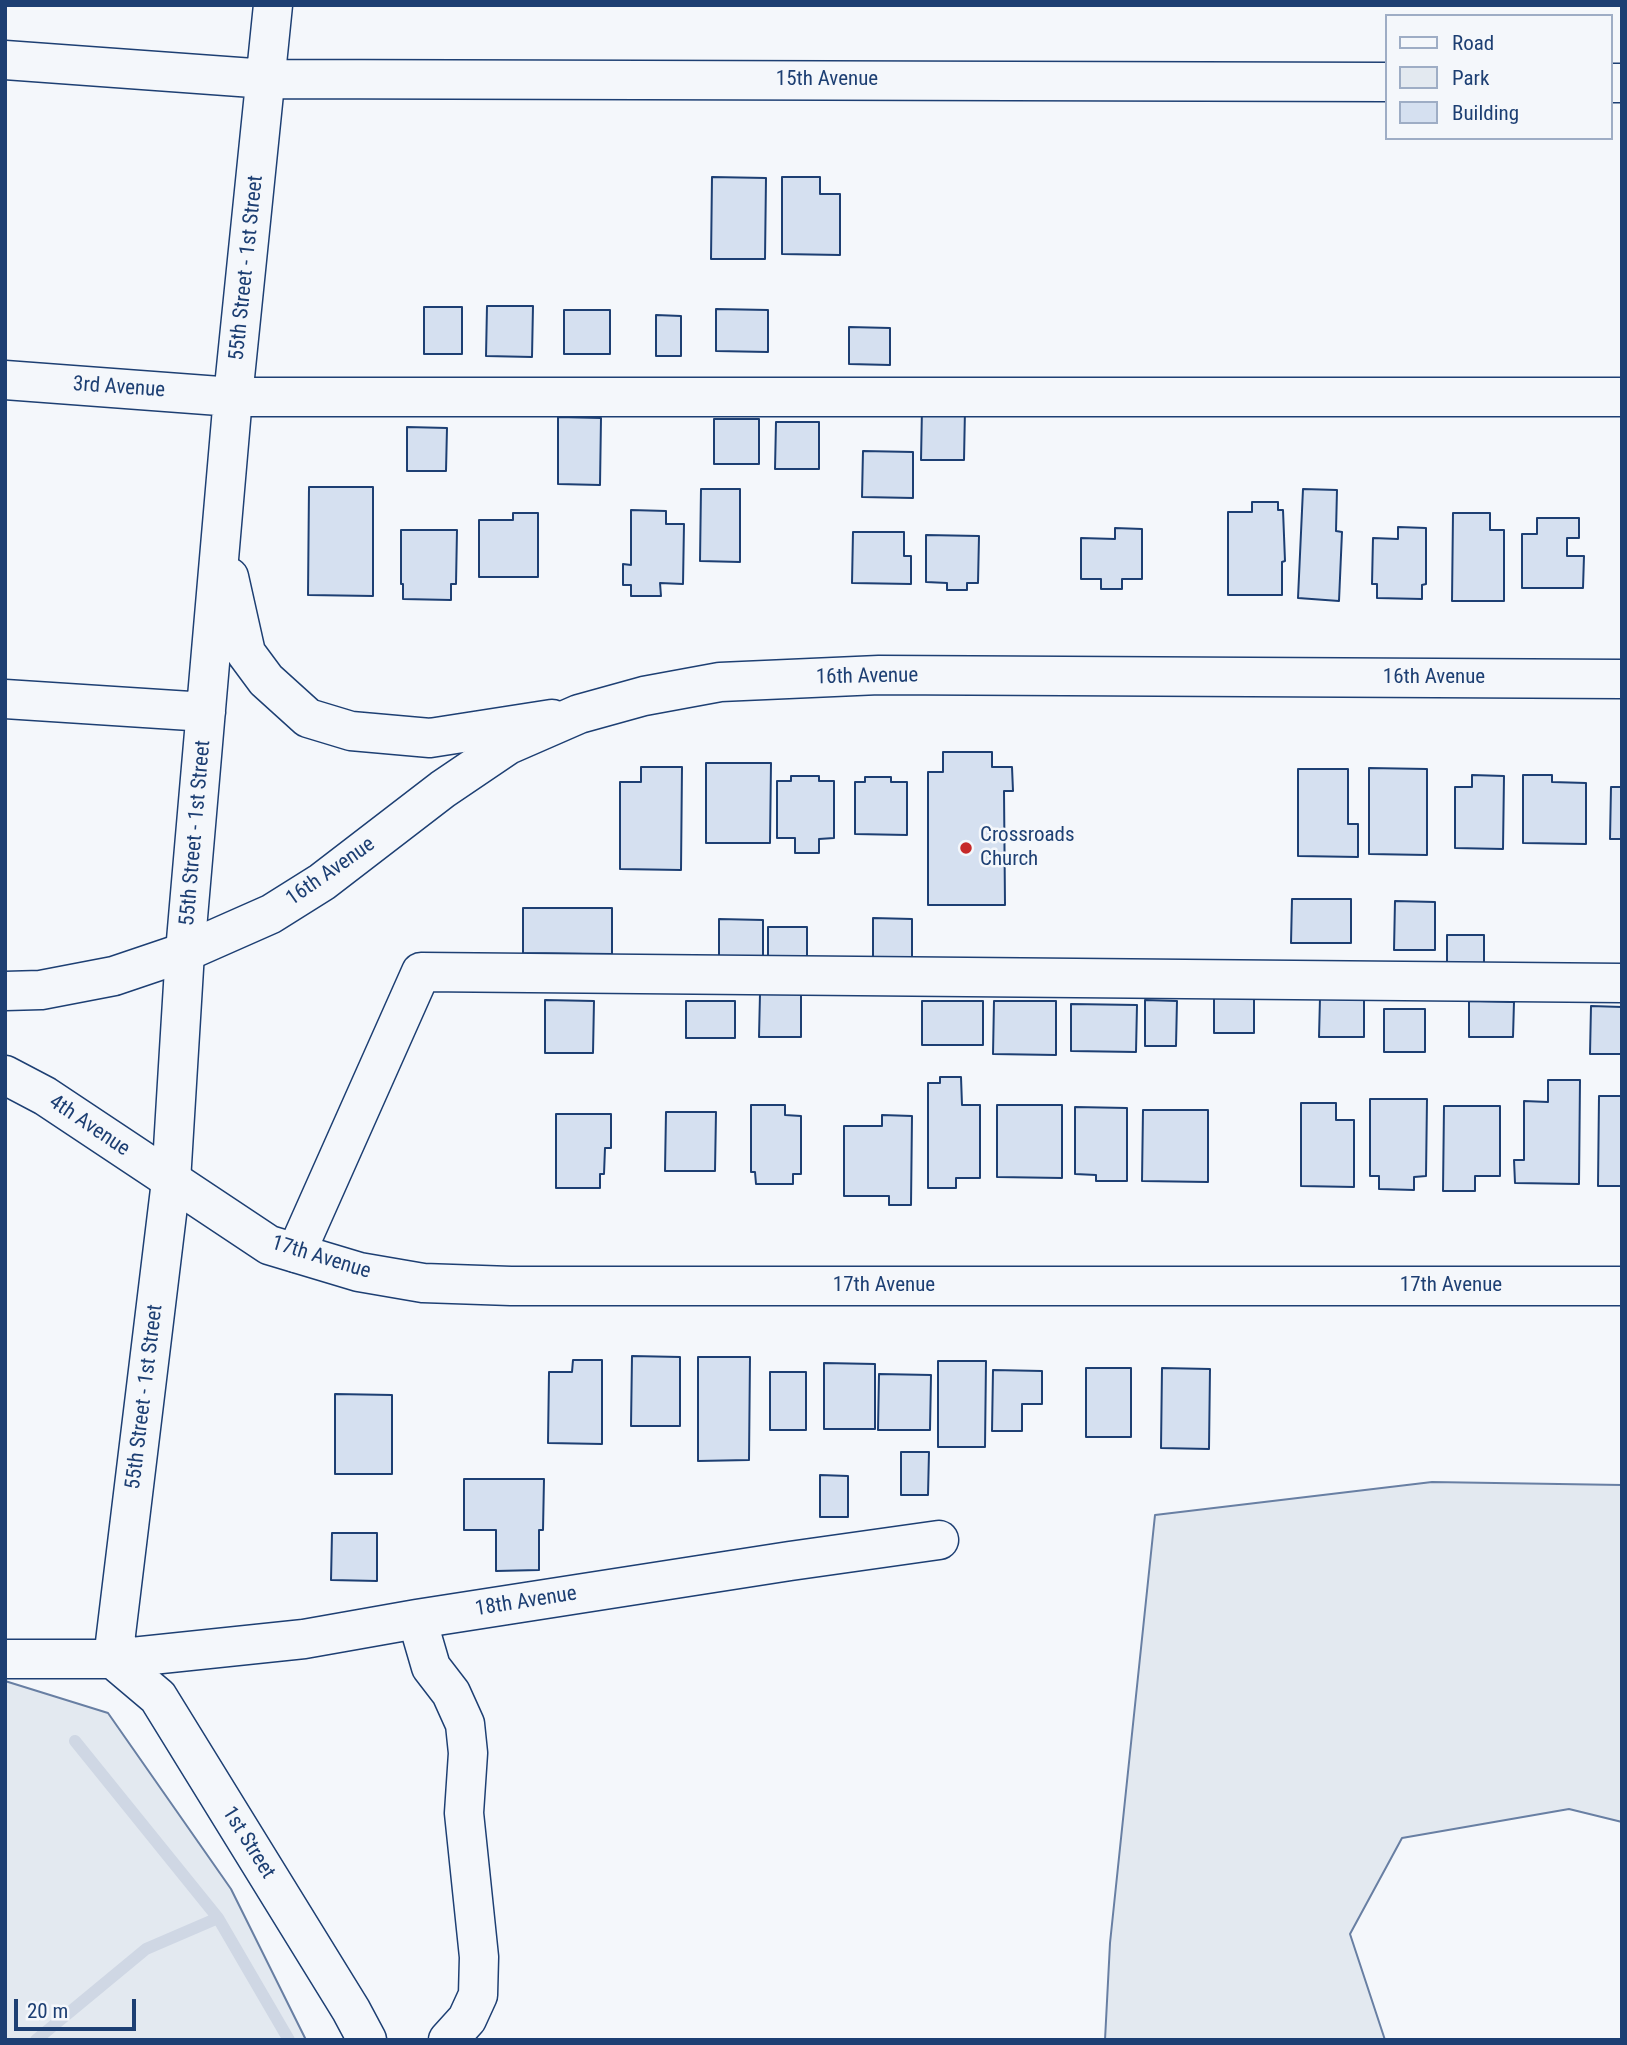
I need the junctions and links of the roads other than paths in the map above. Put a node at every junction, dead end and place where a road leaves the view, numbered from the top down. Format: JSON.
{"nodes":[{"id":1,"x":273,"y":5,"type":"edge"},
{"id":2,"x":5,"y":60,"type":"edge"},
{"id":3,"x":267,"y":79,"type":"junction"},
{"id":4,"x":1386,"y":82,"type":"edge"},
{"id":5,"x":5,"y":380,"type":"edge"},
{"id":6,"x":233,"y":397,"type":"junction"},
{"id":7,"x":1622,"y":397,"type":"edge"},
{"id":8,"x":221,"y":537,"type":"junction"},
{"id":9,"x":1622,"y":679,"type":"edge"},
{"id":10,"x":5,"y":699,"type":"edge"},
{"id":11,"x":206,"y":712,"type":"junction"},
{"id":12,"x":579,"y":714,"type":"junction"},
{"id":13,"x":185,"y":952,"type":"junction"},
{"id":14,"x":1622,"y":983,"type":"edge"},
{"id":15,"x":5,"y":991,"type":"edge"},
{"id":16,"x":5,"y":1075,"type":"edge"},
{"id":17,"x":171,"y":1181,"type":"junction"},
{"id":18,"x":296,"y":1253,"type":"junction"},
{"id":19,"x":1622,"y":1286,"type":"edge"},
{"id":20,"x":939,"y":1540,"type":"dead end"},
{"id":21,"x":417,"y":1619,"type":"junction"},
{"id":22,"x":5,"y":1659,"type":"edge"},
{"id":23,"x":113,"y":1659,"type":"junction"},
{"id":24,"x":367,"y":2040,"type":"edge"},
{"id":25,"x":448,"y":2040,"type":"edge"}],
"edges":[{"from":1,"to":3,"type":"street","name":"55th Street - 1st Street"},
{"from":2,"to":3,"type":"street","name":"15th Avenue"},
{"from":3,"to":4,"type":"street","name":"15th Avenue"},
{"from":3,"to":6,"type":"street","name":"55th Street - 1st Street"},
{"from":5,"to":6,"type":"street","name":"3rd Avenue"},
{"from":6,"to":7,"type":"street","name":"3rd Avenue"},
{"from":6,"to":8,"type":"street","name":"55th Street - 1st Street"},
{"from":8,"to":11,"type":"street","name":"55th Street - 1st Street"},
{"from":8,"to":12,"type":"street"},
{"from":9,"to":12,"type":"street","name":"16th Avenue"},
{"from":10,"to":11,"type":"street"},
{"from":11,"to":13,"type":"street","name":"55th Street - 1st Street"},
{"from":12,"to":13,"type":"street","name":"16th Avenue"},
{"from":13,"to":15,"type":"street"},
{"from":13,"to":17,"type":"street","name":"55th Street - 1st Street"},
{"from":14,"to":18,"type":"street"},
{"from":16,"to":17,"type":"street","name":"4th Avenue"},
{"from":17,"to":18,"type":"street","name":"17th Avenue"},
{"from":17,"to":23,"type":"street","name":"55th Street - 1st Street"},
{"from":18,"to":19,"type":"street","name":"17th Avenue"},
{"from":20,"to":21,"type":"street","name":"18th Avenue"},
{"from":21,"to":23,"type":"street","name":"18th Avenue"},
{"from":21,"to":25,"type":"street"},
{"from":22,"to":23,"type":"street","name":"18th Avenue"},
{"from":23,"to":24,"type":"street","name":"1st Street"}]}
